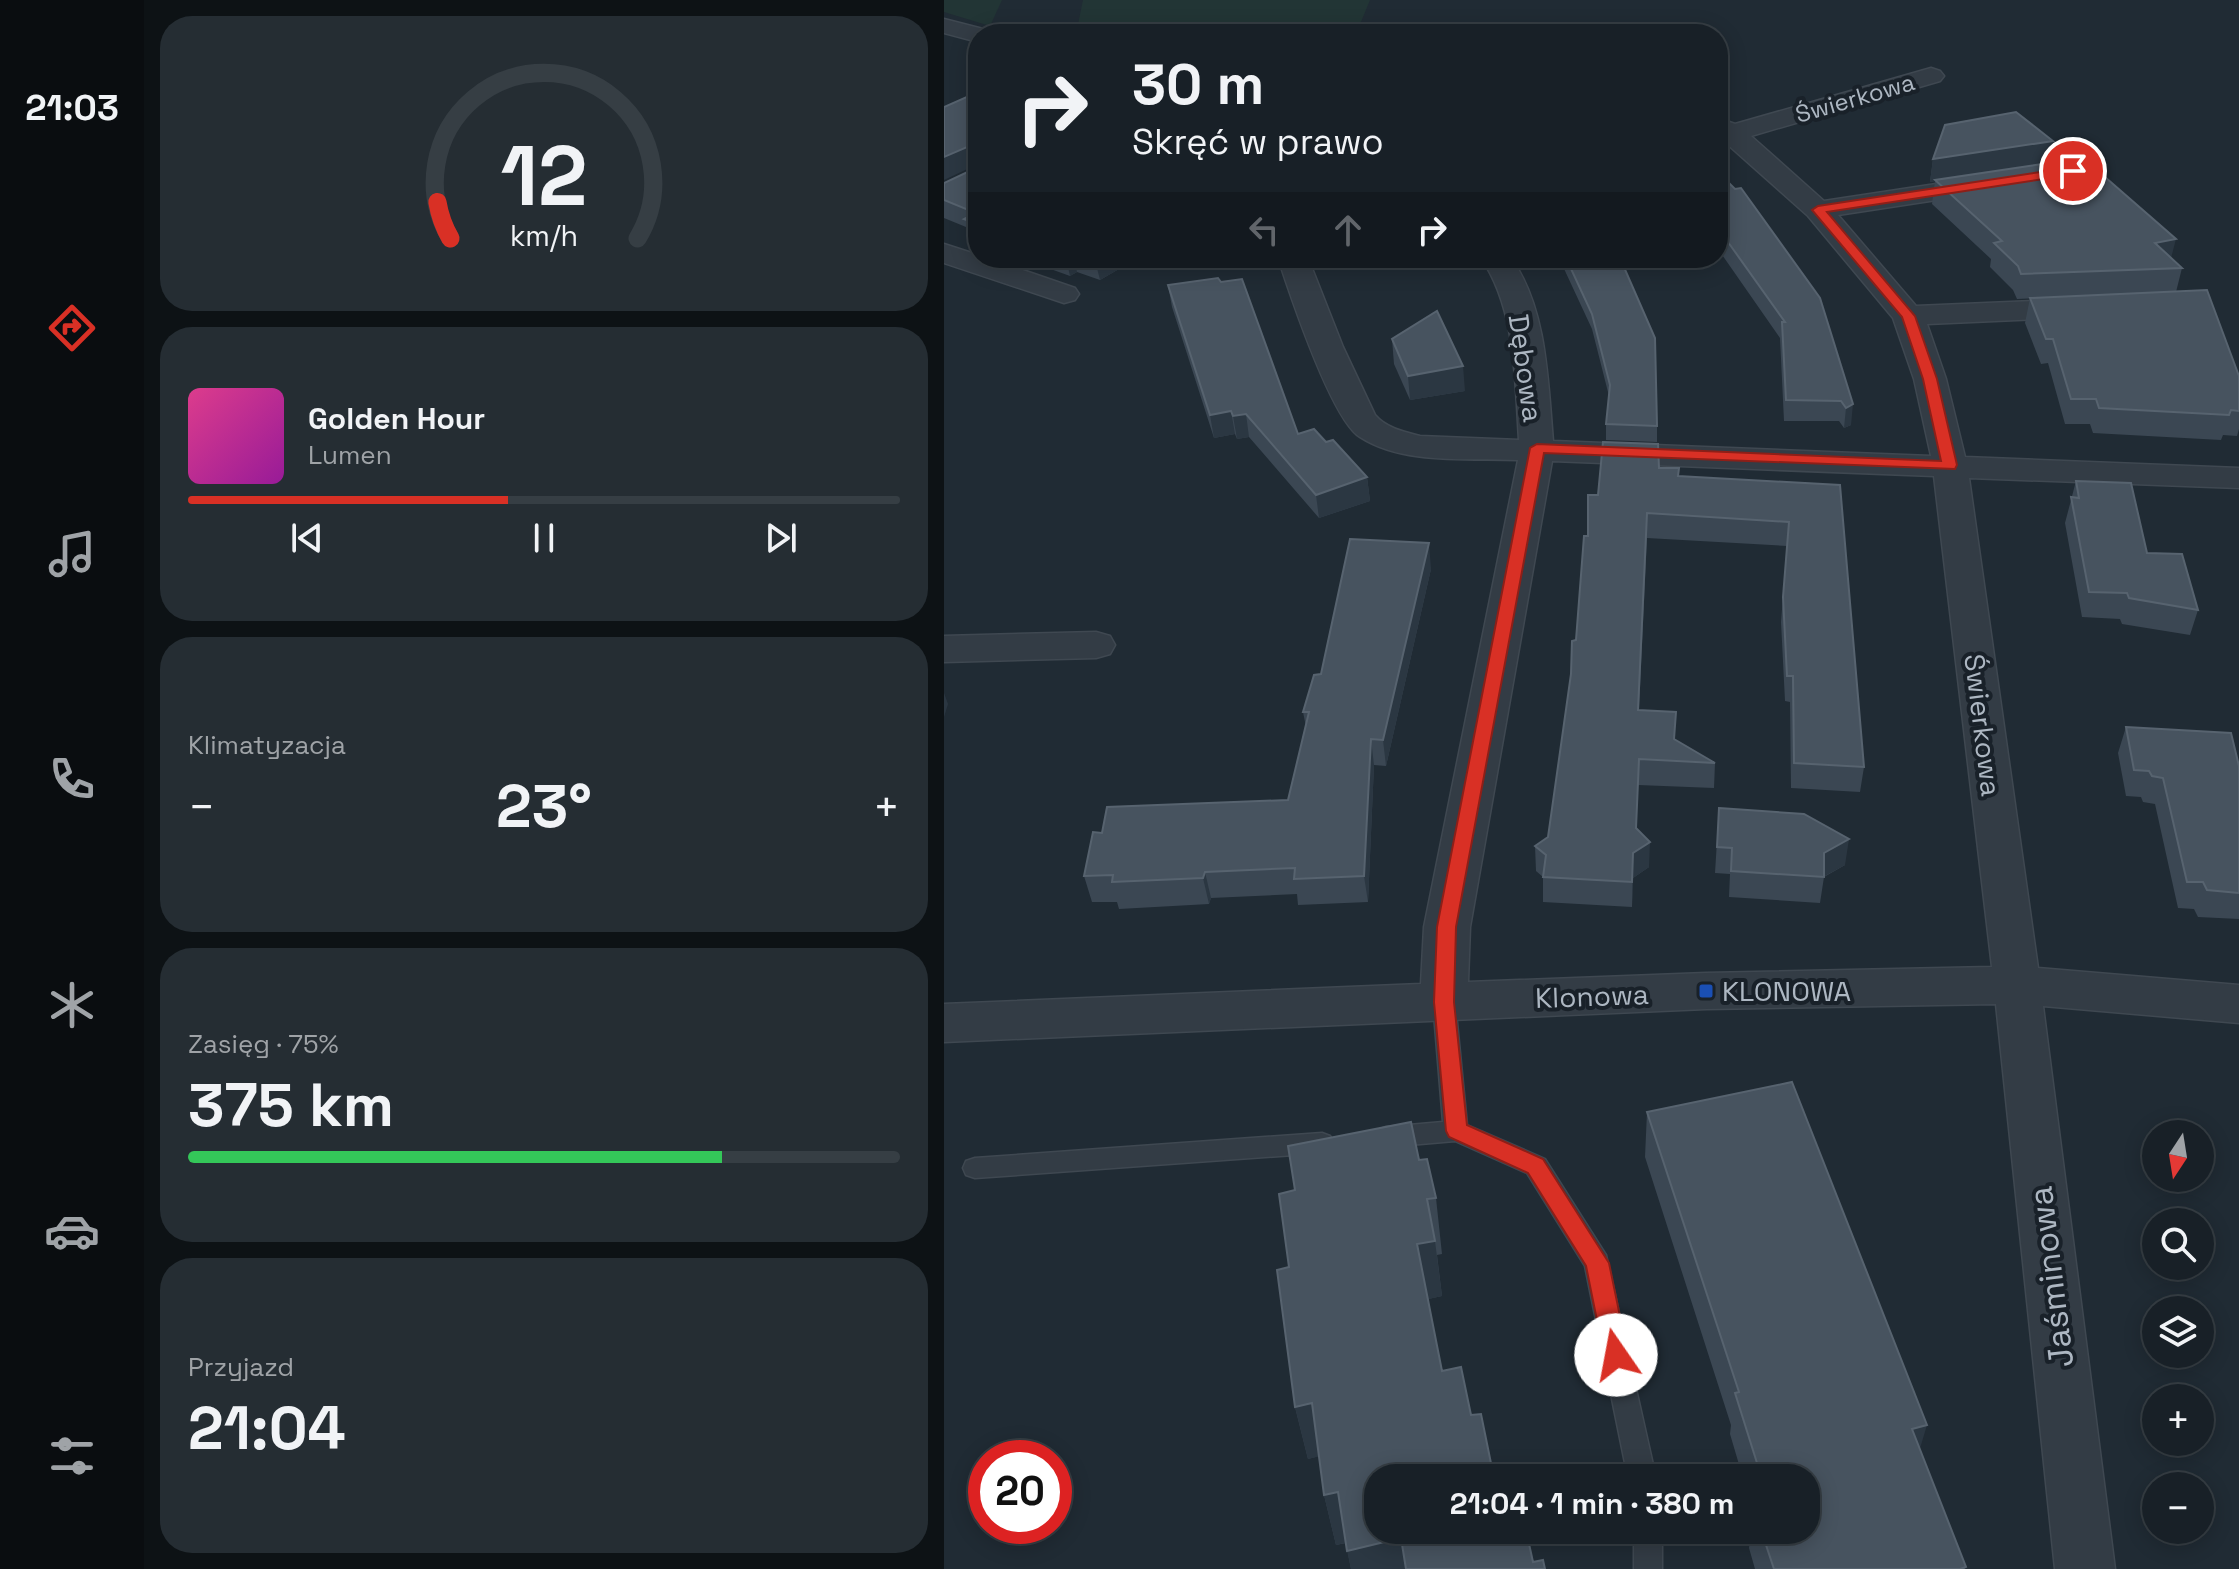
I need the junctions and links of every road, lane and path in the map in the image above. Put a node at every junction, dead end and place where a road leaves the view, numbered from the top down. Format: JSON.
{"nodes":[{"id":1,"x":944,"y":26,"type":"edge"},
{"id":2,"x":968,"y":32,"type":"edge"},
{"id":3,"x":1931,"y":76,"type":"dead end"},
{"id":4,"x":1728,"y":128,"type":"edge"},
{"id":5,"x":1728,"y":132,"type":"edge"},
{"id":6,"x":2013,"y":180,"type":"edge"},
{"id":7,"x":1818,"y":210,"type":"junction"},
{"id":8,"x":944,"y":253,"type":"edge"},
{"id":9,"x":968,"y":261,"type":"edge"},
{"id":10,"x":988,"y":268,"type":"edge"},
{"id":11,"x":1297,"y":268,"type":"edge"},
{"id":12,"x":1503,"y":268,"type":"edge"},
{"id":13,"x":1064,"y":294,"type":"dead end"},
{"id":14,"x":2116,"y":306,"type":"edge"},
{"id":15,"x":1908,"y":316,"type":"junction"},
{"id":16,"x":1537,"y":448,"type":"junction"},
{"id":17,"x":1950,"y":465,"type":"junction"},
{"id":18,"x":2239,"y":478,"type":"edge"},
{"id":19,"x":1096,"y":645,"type":"dead end"},
{"id":20,"x":944,"y":649,"type":"edge"},
{"id":21,"x":2017,"y":985,"type":"junction"},
{"id":22,"x":1444,"y":1002,"type":"junction"},
{"id":23,"x":2239,"y":1004,"type":"edge"},
{"id":24,"x":944,"y":1023,"type":"edge"},
{"id":25,"x":1456,"y":1131,"type":"junction"},
{"id":26,"x":975,"y":1168,"type":"dead end"},
{"id":27,"x":1639,"y":1464,"type":"edge"},
{"id":28,"x":1648,"y":1544,"type":"edge"},
{"id":29,"x":1648,"y":1569,"type":"edge"},
{"id":30,"x":2085,"y":1569,"type":"edge"}],
"edges":[{"from":1,"to":2,"type":"street"},
{"from":3,"to":4,"type":"street","name":"Świerkowa"},
{"from":5,"to":7,"type":"street","name":"Świerkowa"},
{"from":6,"to":7,"type":"street"},
{"from":7,"to":15,"type":"street","name":"Świerkowa"},
{"from":8,"to":9,"type":"street"},
{"from":10,"to":13,"type":"street"},
{"from":11,"to":16,"type":"street"},
{"from":12,"to":16,"type":"street","name":"Dębowa"},
{"from":14,"to":15,"type":"street"},
{"from":15,"to":17,"type":"street","name":"Świerkowa"},
{"from":16,"to":17,"type":"street"},
{"from":16,"to":22,"type":"street","name":"Dębowa"},
{"from":17,"to":18,"type":"street"},
{"from":17,"to":21,"type":"street","name":"Świerkowa"},
{"from":19,"to":20,"type":"street"},
{"from":21,"to":22,"type":"street","name":"Klonowa"},
{"from":21,"to":23,"type":"street","name":"Klonowa"},
{"from":21,"to":30,"type":"street","name":"Jaśminowa"},
{"from":22,"to":24,"type":"street","name":"Klonowa"},
{"from":22,"to":25,"type":"lane"},
{"from":25,"to":26,"type":"lane"},
{"from":25,"to":27,"type":"lane"},
{"from":28,"to":29,"type":"lane"}]}
